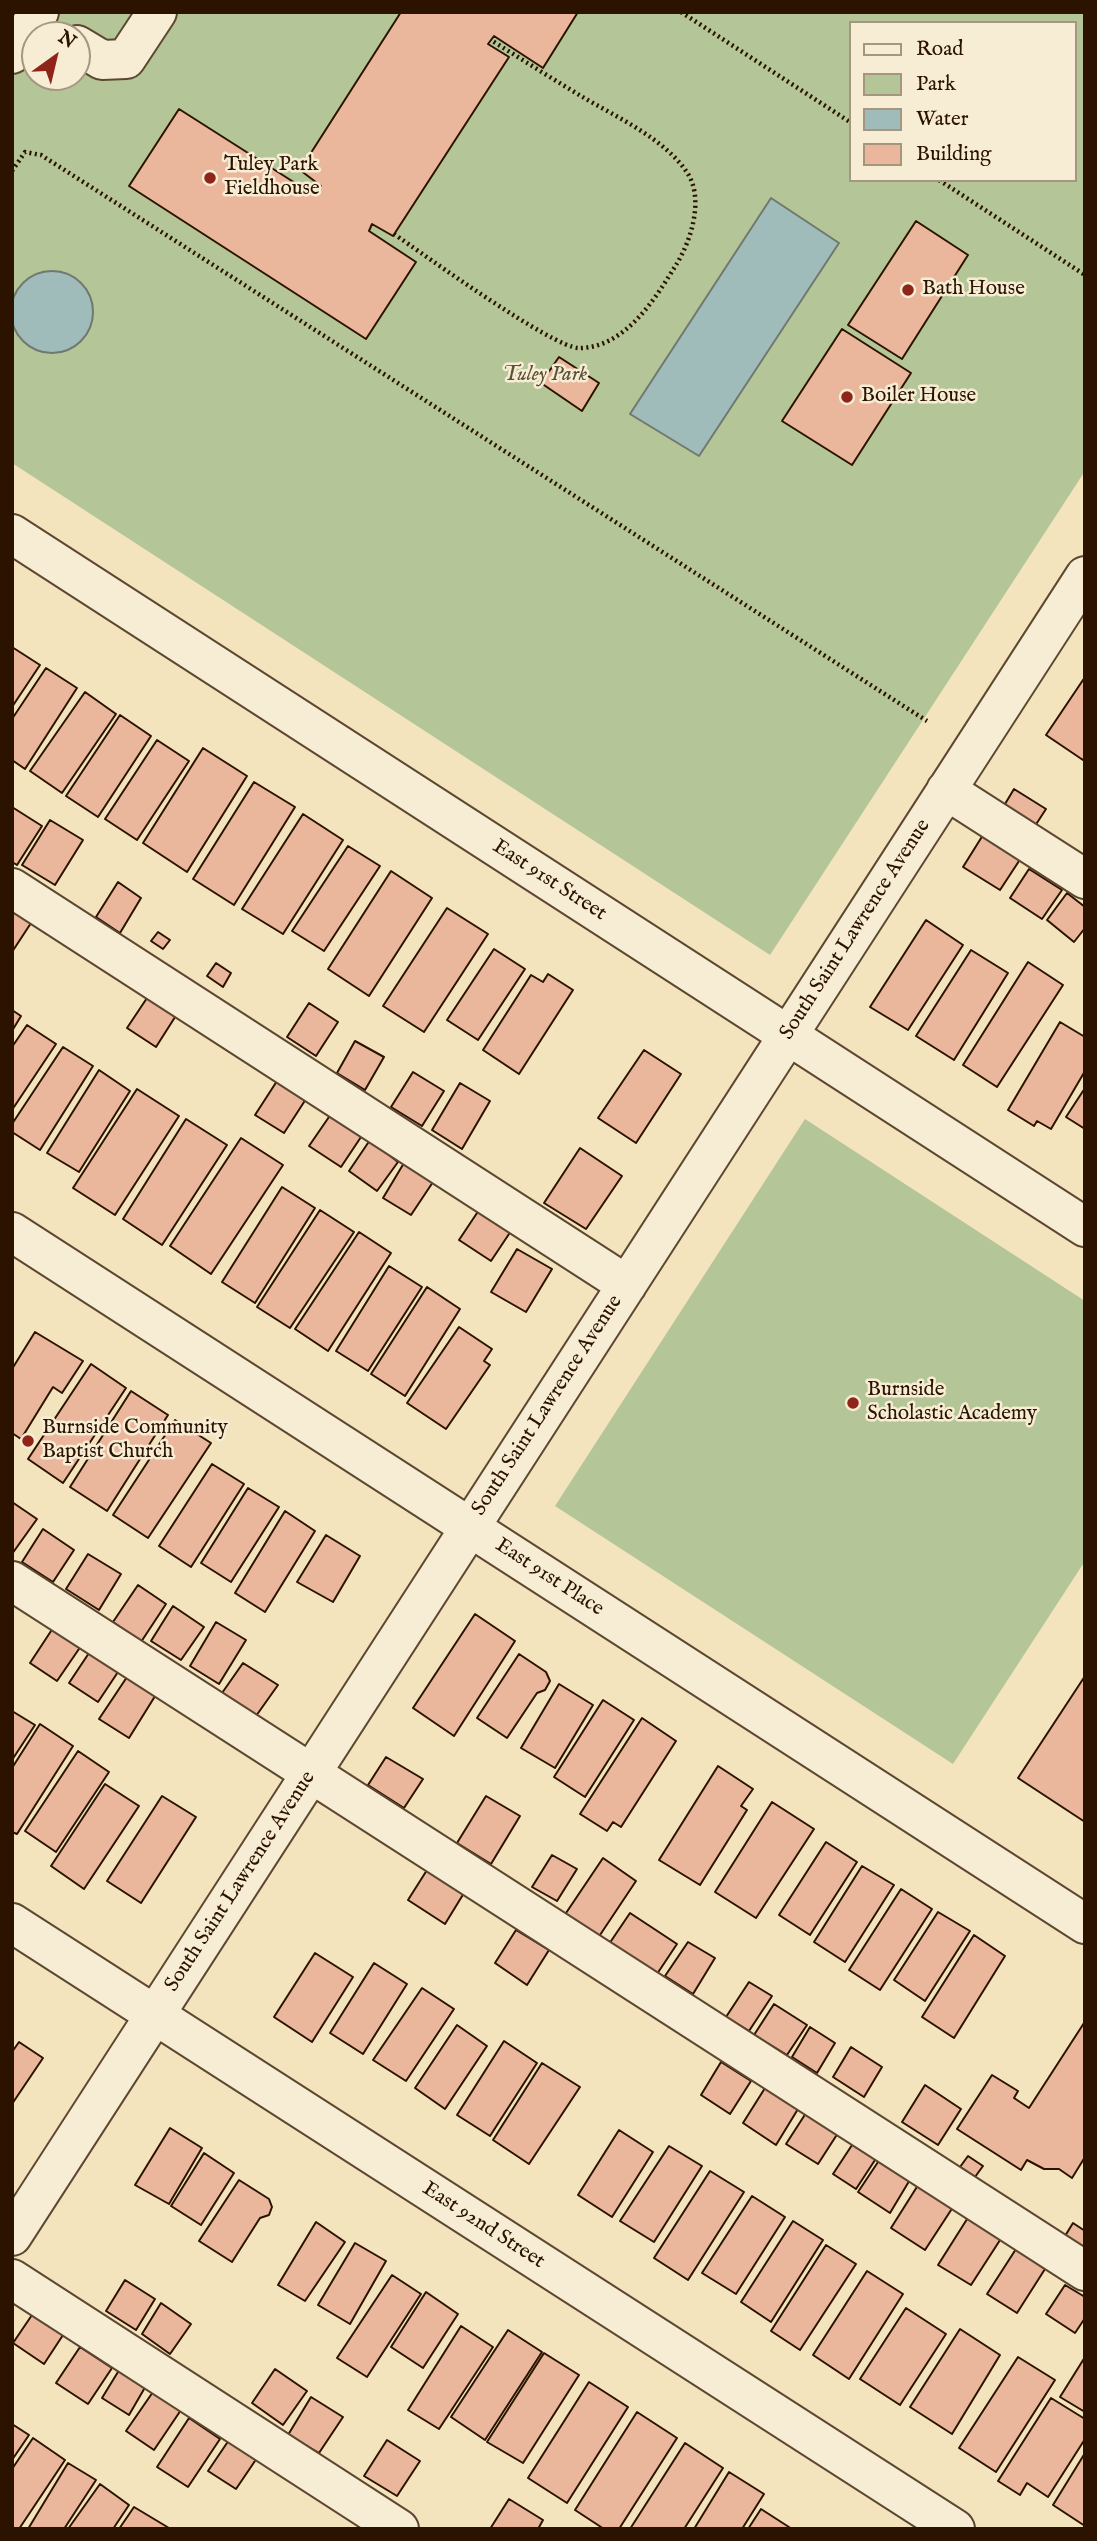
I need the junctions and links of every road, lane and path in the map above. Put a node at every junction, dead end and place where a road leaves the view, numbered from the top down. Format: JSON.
{"nodes":[{"id":1,"x":157,"y":12,"type":"edge"},
{"id":2,"x":681,"y":12,"type":"edge"},
{"id":3,"x":491,"y":40,"type":"dead end"},
{"id":4,"x":91,"y":54,"type":"edge"},
{"id":5,"x":848,"y":121,"type":"edge"},
{"id":6,"x":12,"y":171,"type":"edge"},
{"id":7,"x":942,"y":182,"type":"edge"},
{"id":8,"x":394,"y":234,"type":"dead end"},
{"id":9,"x":1085,"y":275,"type":"edge"},
{"id":10,"x":12,"y":534,"type":"edge"},
{"id":11,"x":1085,"y":576,"type":"edge"},
{"id":12,"x":927,"y":721,"type":"dead end"},
{"id":13,"x":946,"y":790,"type":"junction"},
{"id":14,"x":1085,"y":879,"type":"edge"},
{"id":15,"x":12,"y":888,"type":"edge"},
{"id":16,"x":788,"y":1036,"type":"junction"},
{"id":17,"x":1085,"y":1227,"type":"edge"},
{"id":18,"x":12,"y":1233,"type":"edge"},
{"id":19,"x":627,"y":1285,"type":"junction"},
{"id":20,"x":470,"y":1528,"type":"junction"},
{"id":21,"x":12,"y":1581,"type":"edge"},
{"id":22,"x":312,"y":1773,"type":"junction"},
{"id":23,"x":12,"y":1923,"type":"edge"},
{"id":24,"x":1085,"y":1924,"type":"edge"},
{"id":25,"x":155,"y":2015,"type":"junction"},
{"id":26,"x":12,"y":2236,"type":"edge"},
{"id":27,"x":1085,"y":2271,"type":"edge"},
{"id":28,"x":12,"y":2279,"type":"edge"},
{"id":29,"x":399,"y":2529,"type":"edge"},
{"id":30,"x":955,"y":2529,"type":"edge"}],
"edges":[{"from":1,"to":4,"type":"street"},
{"from":2,"to":5,"type":"path"},
{"from":3,"to":8,"type":"path"},
{"from":6,"to":12,"type":"path"},
{"from":7,"to":9,"type":"path"},
{"from":10,"to":16,"type":"street","name":"East 91st Street"},
{"from":11,"to":13,"type":"street","name":"South Saint Lawrence Avenue"},
{"from":13,"to":14,"type":"street"},
{"from":13,"to":16,"type":"street","name":"South Saint Lawrence Avenue"},
{"from":15,"to":19,"type":"street"},
{"from":16,"to":17,"type":"street","name":"East 91st Street"},
{"from":16,"to":19,"type":"street","name":"South Saint Lawrence Avenue"},
{"from":18,"to":20,"type":"street","name":"East 91st Place"},
{"from":19,"to":20,"type":"street","name":"South Saint Lawrence Avenue"},
{"from":20,"to":22,"type":"street","name":"South Saint Lawrence Avenue"},
{"from":20,"to":24,"type":"street","name":"East 91st Place"},
{"from":21,"to":22,"type":"street"},
{"from":22,"to":25,"type":"street","name":"South Saint Lawrence Avenue"},
{"from":22,"to":27,"type":"street"},
{"from":23,"to":25,"type":"street","name":"East 92nd Street"},
{"from":25,"to":26,"type":"street","name":"South Saint Lawrence Avenue"},
{"from":25,"to":30,"type":"street","name":"East 92nd Street"},
{"from":28,"to":29,"type":"street"}]}
